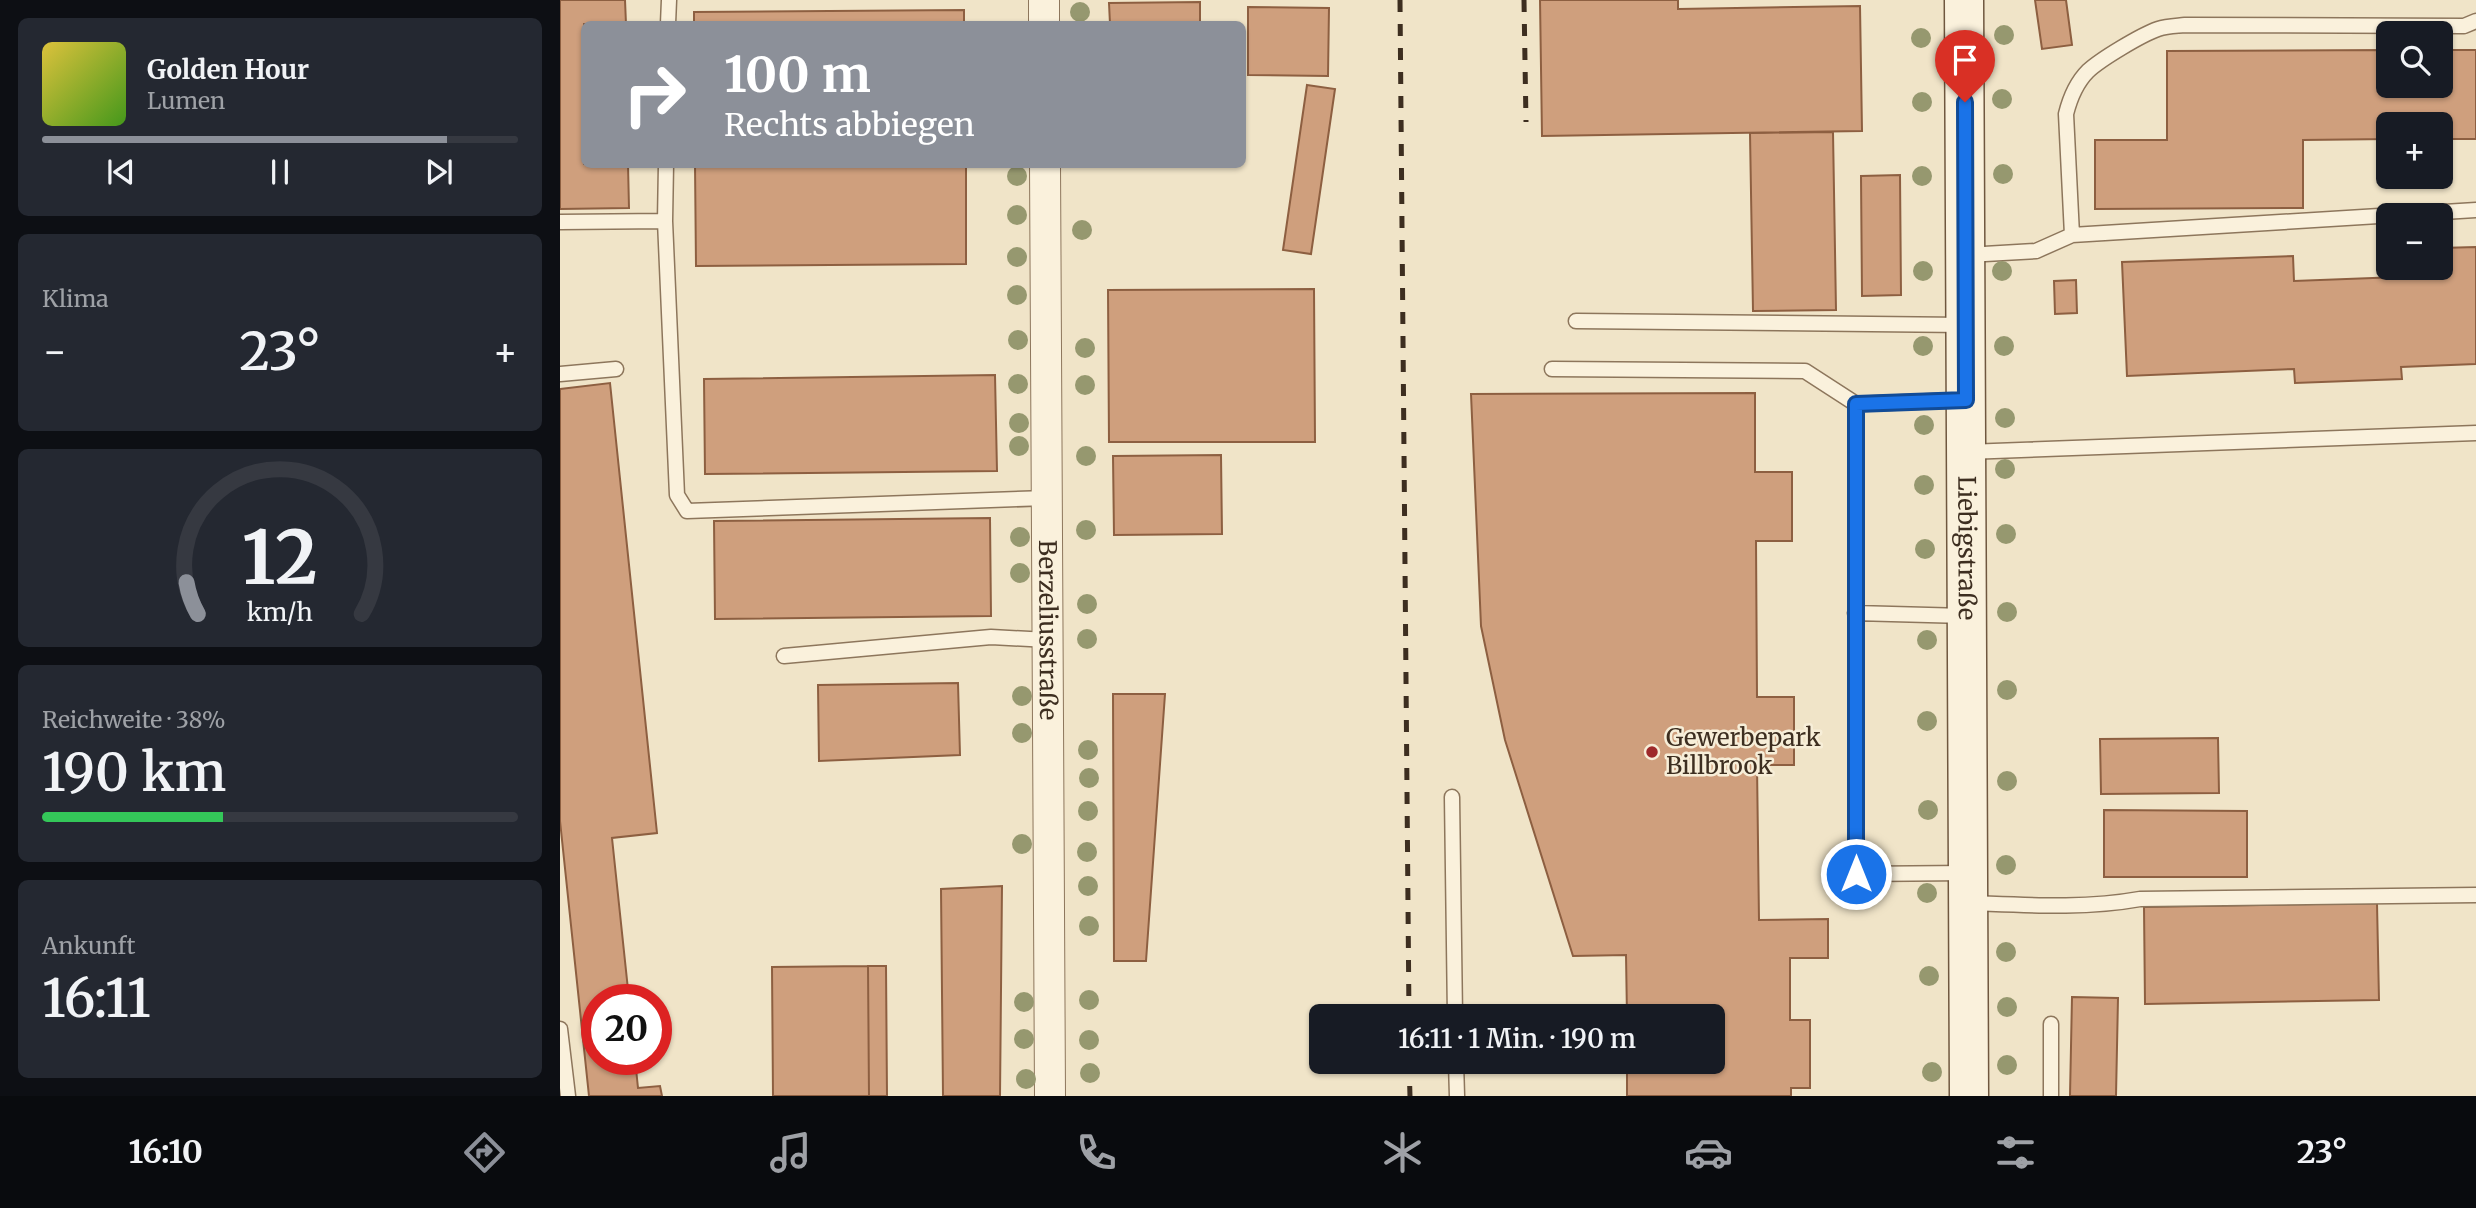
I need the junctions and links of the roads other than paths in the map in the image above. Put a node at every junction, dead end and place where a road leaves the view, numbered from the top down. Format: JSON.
{"nodes":[{"id":1,"x":668,"y":0,"type":"edge"},
{"id":2,"x":1044,"y":0,"type":"edge"},
{"id":3,"x":1964,"y":0,"type":"edge"},
{"id":4,"x":668,"y":21,"type":"edge"},
{"id":5,"x":1044,"y":21,"type":"edge"},
{"id":6,"x":2476,"y":21,"type":"edge"},
{"id":7,"x":666,"y":168,"type":"edge"},
{"id":8,"x":1045,"y":168,"type":"edge"},
{"id":9,"x":2476,"y":210,"type":"edge"},
{"id":10,"x":665,"y":221,"type":"junction"},
{"id":11,"x":560,"y":222,"type":"edge"},
{"id":12,"x":2072,"y":235,"type":"junction"},
{"id":13,"x":1966,"y":255,"type":"junction"},
{"id":14,"x":1576,"y":321,"type":"dead end"},
{"id":15,"x":1965,"y":325,"type":"junction"},
{"id":16,"x":615,"y":369,"type":"dead end"},
{"id":17,"x":1552,"y":369,"type":"dead end"},
{"id":18,"x":560,"y":374,"type":"edge"},
{"id":19,"x":1966,"y":400,"type":"junction"},
{"id":20,"x":1856,"y":404,"type":"junction"},
{"id":21,"x":2476,"y":433,"type":"edge"},
{"id":22,"x":1966,"y":452,"type":"junction"},
{"id":23,"x":1047,"y":498,"type":"junction"},
{"id":24,"x":1856,"y":613,"type":"junction"},
{"id":25,"x":1967,"y":617,"type":"junction"},
{"id":26,"x":1048,"y":640,"type":"junction"},
{"id":27,"x":784,"y":656,"type":"dead end"},
{"id":28,"x":1452,"y":797,"type":"dead end"},
{"id":29,"x":1968,"y":888,"type":"junction"},
{"id":30,"x":2476,"y":895,"type":"edge"},
{"id":31,"x":1455,"y":1004,"type":"edge"},
{"id":32,"x":2051,"y":1024,"type":"dead end"},
{"id":33,"x":560,"y":1029,"type":"edge"},
{"id":34,"x":1456,"y":1074,"type":"edge"},
{"id":35,"x":568,"y":1096,"type":"edge"},
{"id":36,"x":1050,"y":1096,"type":"edge"},
{"id":37,"x":1457,"y":1096,"type":"edge"},
{"id":38,"x":1969,"y":1096,"type":"edge"},
{"id":39,"x":2051,"y":1096,"type":"edge"}],
"edges":[{"from":1,"to":4,"type":"lane"},
{"from":2,"to":5,"type":"street"},
{"from":3,"to":13,"type":"main road","name":"Liebigstraße"},
{"from":6,"to":12,"type":"lane"},
{"from":7,"to":10,"type":"lane"},
{"from":8,"to":23,"type":"street","name":"Berzeliusstraße"},
{"from":9,"to":12,"type":"lane"},
{"from":10,"to":11,"type":"lane"},
{"from":10,"to":23,"type":"lane"},
{"from":12,"to":13,"type":"lane"},
{"from":13,"to":15,"type":"main road","name":"Liebigstraße"},
{"from":14,"to":15,"type":"lane"},
{"from":15,"to":19,"type":"main road","name":"Liebigstraße"},
{"from":16,"to":18,"type":"lane"},
{"from":17,"to":20,"type":"lane"},
{"from":19,"to":20,"type":"lane"},
{"from":19,"to":22,"type":"main road","name":"Liebigstraße"},
{"from":20,"to":24,"type":"lane"},
{"from":21,"to":22,"type":"lane"},
{"from":22,"to":25,"type":"main road","name":"Liebigstraße"},
{"from":23,"to":26,"type":"street","name":"Berzeliusstraße"},
{"from":24,"to":25,"type":"lane"},
{"from":24,"to":29,"type":"lane"},
{"from":25,"to":29,"type":"main road","name":"Liebigstraße"},
{"from":26,"to":27,"type":"lane"},
{"from":26,"to":36,"type":"street","name":"Berzeliusstraße"},
{"from":28,"to":31,"type":"lane"},
{"from":29,"to":30,"type":"lane"},
{"from":29,"to":38,"type":"main road","name":"Liebigstraße"},
{"from":32,"to":39,"type":"lane"},
{"from":33,"to":35,"type":"lane"},
{"from":34,"to":37,"type":"lane"}]}
